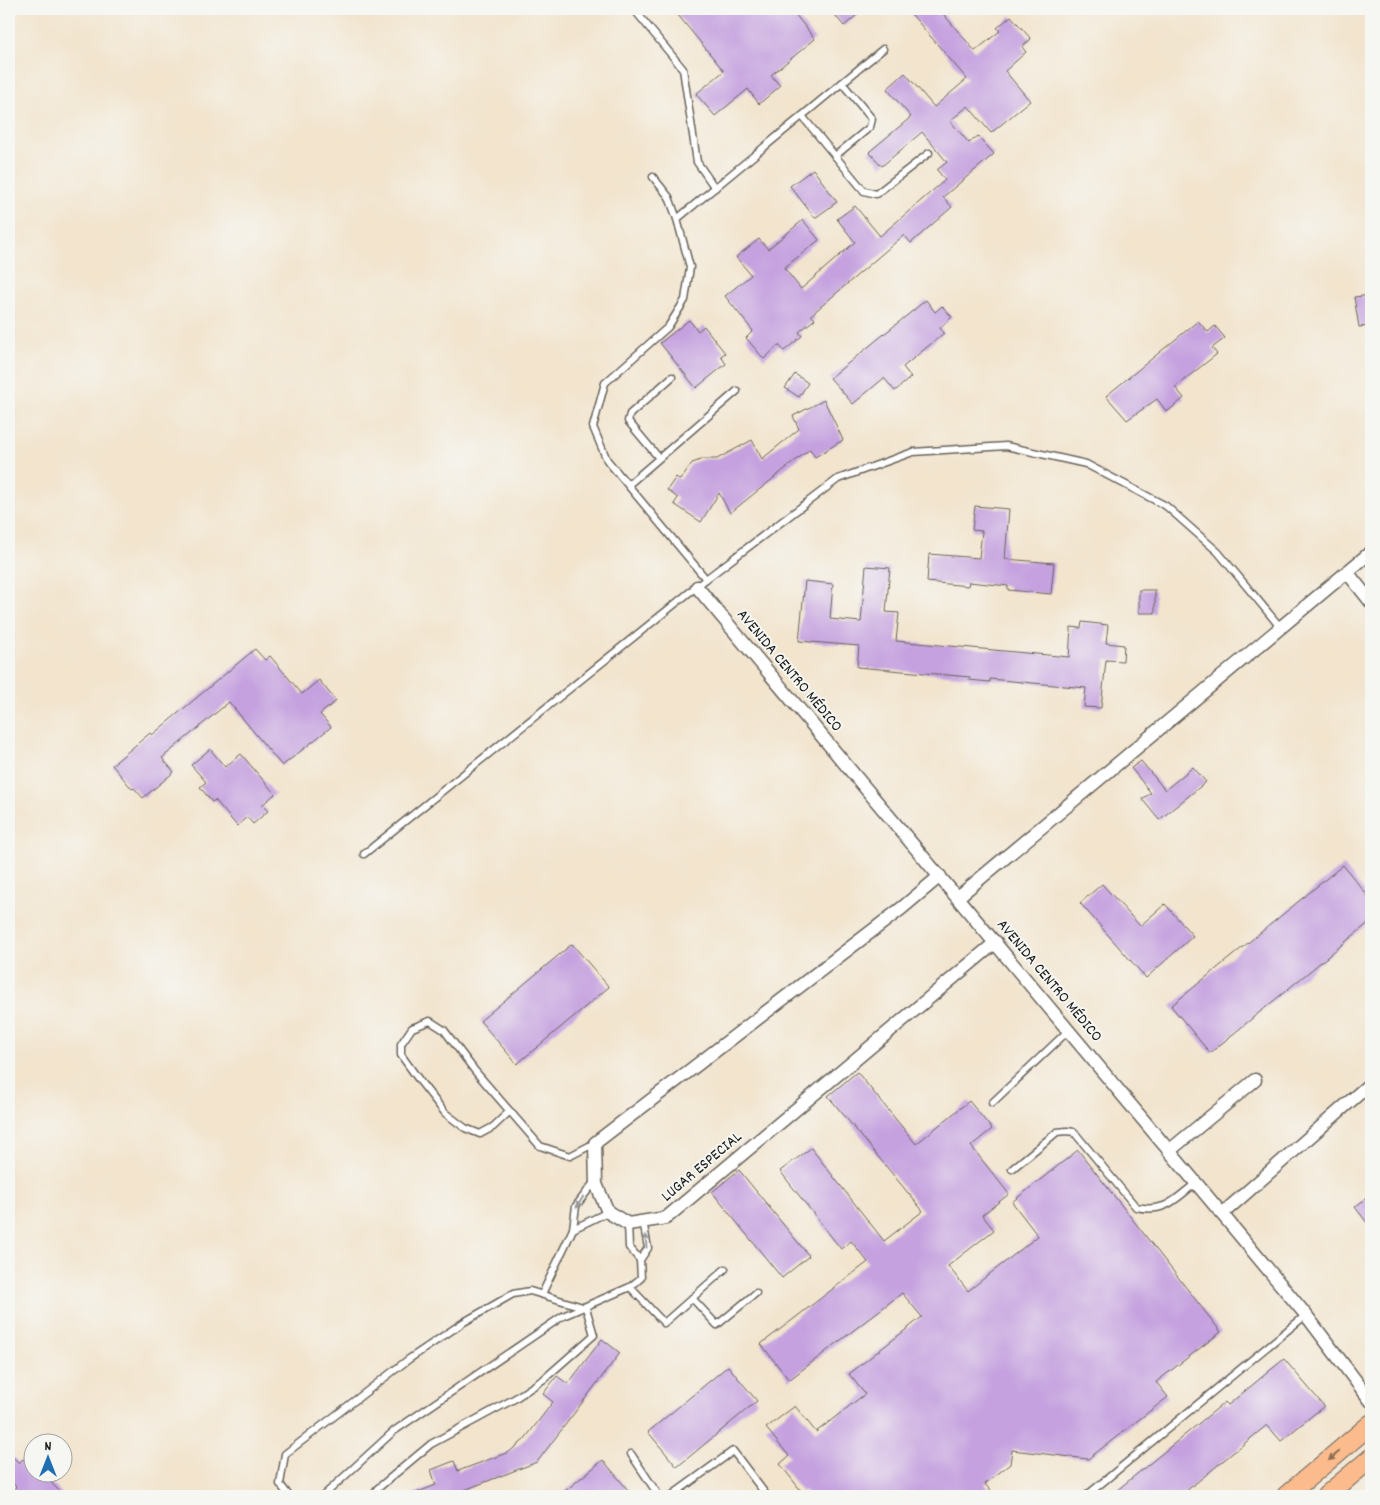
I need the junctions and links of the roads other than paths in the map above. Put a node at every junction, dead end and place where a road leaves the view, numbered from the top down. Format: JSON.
{"nodes":[{"id":1,"x":637,"y":13,"type":"dead end"},
{"id":2,"x":883,"y":49,"type":"dead end"},
{"id":3,"x":842,"y":83,"type":"junction"},
{"id":4,"x":802,"y":116,"type":"junction"},
{"id":5,"x":929,"y":153,"type":"dead end"},
{"id":6,"x":835,"y":156,"type":"junction"},
{"id":7,"x":653,"y":177,"type":"dead end"},
{"id":8,"x":715,"y":188,"type":"junction"},
{"id":9,"x":677,"y":219,"type":"junction"},
{"id":10,"x":672,"y":377,"type":"dead end"},
{"id":11,"x":737,"y":391,"type":"dead end"},
{"id":12,"x":659,"y":458,"type":"junction"},
{"id":13,"x":628,"y":485,"type":"junction"},
{"id":14,"x":1371,"y":552,"type":"edge"},
{"id":15,"x":1347,"y":572,"type":"junction"},
{"id":16,"x":702,"y":583,"type":"junction"},
{"id":17,"x":1371,"y":602,"type":"edge"},
{"id":18,"x":1281,"y":628,"type":"junction"},
{"id":19,"x":364,"y":854,"type":"dead end"},
{"id":20,"x":940,"y":876,"type":"junction"},
{"id":21,"x":958,"y":897,"type":"junction"},
{"id":22,"x":996,"y":942,"type":"junction"},
{"id":23,"x":1069,"y":1030,"type":"junction"},
{"id":24,"x":1255,"y":1080,"type":"dead end"},
{"id":25,"x":1371,"y":1083,"type":"edge"},
{"id":26,"x":992,"y":1103,"type":"dead end"},
{"id":27,"x":510,"y":1111,"type":"junction"},
{"id":28,"x":595,"y":1143,"type":"junction"},
{"id":29,"x":1169,"y":1151,"type":"junction"},
{"id":30,"x":1012,"y":1169,"type":"dead end"},
{"id":31,"x":596,"y":1179,"type":"junction"},
{"id":32,"x":1196,"y":1183,"type":"junction"},
{"id":33,"x":608,"y":1212,"type":"junction"},
{"id":34,"x":1222,"y":1214,"type":"junction"},
{"id":35,"x":643,"y":1221,"type":"junction"},
{"id":36,"x":628,"y":1224,"type":"junction"},
{"id":37,"x":573,"y":1229,"type":"junction"},
{"id":38,"x":640,"y":1260,"type":"junction"},
{"id":39,"x":725,"y":1269,"type":"dead end"},
{"id":40,"x":630,"y":1287,"type":"junction"},
{"id":41,"x":756,"y":1293,"type":"dead end"},
{"id":42,"x":542,"y":1294,"type":"junction"},
{"id":43,"x":692,"y":1298,"type":"junction"},
{"id":44,"x":586,"y":1308,"type":"junction"},
{"id":45,"x":1306,"y":1315,"type":"junction"},
{"id":46,"x":1371,"y":1401,"type":"edge"},
{"id":47,"x":1371,"y":1424,"type":"edge"},
{"id":48,"x":631,"y":1454,"type":"dead end"},
{"id":49,"x":1371,"y":1458,"type":"edge"},
{"id":50,"x":289,"y":1496,"type":"edge"},
{"id":51,"x":323,"y":1496,"type":"edge"},
{"id":52,"x":373,"y":1496,"type":"edge"},
{"id":53,"x":659,"y":1496,"type":"edge"},
{"id":54,"x":670,"y":1496,"type":"edge"},
{"id":55,"x":767,"y":1496,"type":"edge"},
{"id":56,"x":1086,"y":1496,"type":"edge"},
{"id":57,"x":1286,"y":1496,"type":"edge"},
{"id":58,"x":1326,"y":1496,"type":"edge"}],
"edges":[{"from":1,"to":8,"type":"lane"},
{"from":2,"to":3,"type":"lane"},
{"from":3,"to":4,"type":"lane"},
{"from":3,"to":6,"type":"lane"},
{"from":4,"to":6,"type":"lane"},
{"from":4,"to":8,"type":"lane"},
{"from":5,"to":6,"type":"lane"},
{"from":7,"to":9,"type":"lane"},
{"from":8,"to":9,"type":"lane"},
{"from":9,"to":13,"type":"lane"},
{"from":10,"to":12,"type":"lane"},
{"from":11,"to":12,"type":"lane"},
{"from":12,"to":13,"type":"lane"},
{"from":13,"to":16,"type":"lane"},
{"from":14,"to":15,"type":"street"},
{"from":15,"to":17,"type":"street"},
{"from":15,"to":18,"type":"street"},
{"from":16,"to":18,"type":"lane"},
{"from":16,"to":19,"type":"lane"},
{"from":16,"to":20,"type":"street","name":"AVENIDA CENTRO MÉDICO"},
{"from":18,"to":21,"type":"street"},
{"from":20,"to":21,"type":"street","name":"AVENIDA CENTRO MÉDICO"},
{"from":20,"to":28,"type":"street"},
{"from":21,"to":22,"type":"street","name":"AVENIDA CENTRO MÉDICO"},
{"from":22,"to":23,"type":"street","name":"AVENIDA CENTRO MÉDICO"},
{"from":22,"to":35,"type":"street","name":"LUGAR ESPECIAL"},
{"from":23,"to":26,"type":"lane"},
{"from":23,"to":29,"type":"street","name":"AVENIDA CENTRO MÉDICO"},
{"from":24,"to":29,"type":"street"},
{"from":25,"to":34,"type":"street"},
{"from":27,"to":27,"type":"lane"},
{"from":27,"to":28,"type":"lane"},
{"from":28,"to":31,"type":"street"},
{"from":29,"to":32,"type":"street","name":"AVENIDA CENTRO MÉDICO"},
{"from":30,"to":32,"type":"lane"},
{"from":31,"to":33,"type":"street"},
{"from":31,"to":37,"type":"lane","one_way":true},
{"from":32,"to":34,"type":"street","name":"AVENIDA CENTRO MÉDICO"},
{"from":33,"to":36,"type":"street"},
{"from":33,"to":37,"type":"lane"},
{"from":34,"to":45,"type":"street","name":"AVENIDA CENTRO MÉDICO"},
{"from":35,"to":36,"type":"street","name":"LUGAR ESPECIAL"},
{"from":38,"to":35,"type":"lane","one_way":true},
{"from":36,"to":38,"type":"lane"},
{"from":37,"to":42,"type":"lane"},
{"from":38,"to":40,"type":"lane"},
{"from":39,"to":43,"type":"lane"},
{"from":40,"to":43,"type":"lane"},
{"from":40,"to":44,"type":"lane"},
{"from":41,"to":43,"type":"lane"},
{"from":42,"to":44,"type":"lane"},
{"from":42,"to":50,"type":"lane"},
{"from":44,"to":51,"type":"lane"},
{"from":44,"to":52,"type":"lane"},
{"from":45,"to":46,"type":"street","name":"AVENIDA CENTRO MÉDICO"},
{"from":45,"to":56,"type":"lane"},
{"from":47,"to":57,"type":"main road","one_way":true},
{"from":48,"to":53,"type":"lane"},
{"from":49,"to":58,"type":"main road"},
{"from":54,"to":55,"type":"lane"}]}
